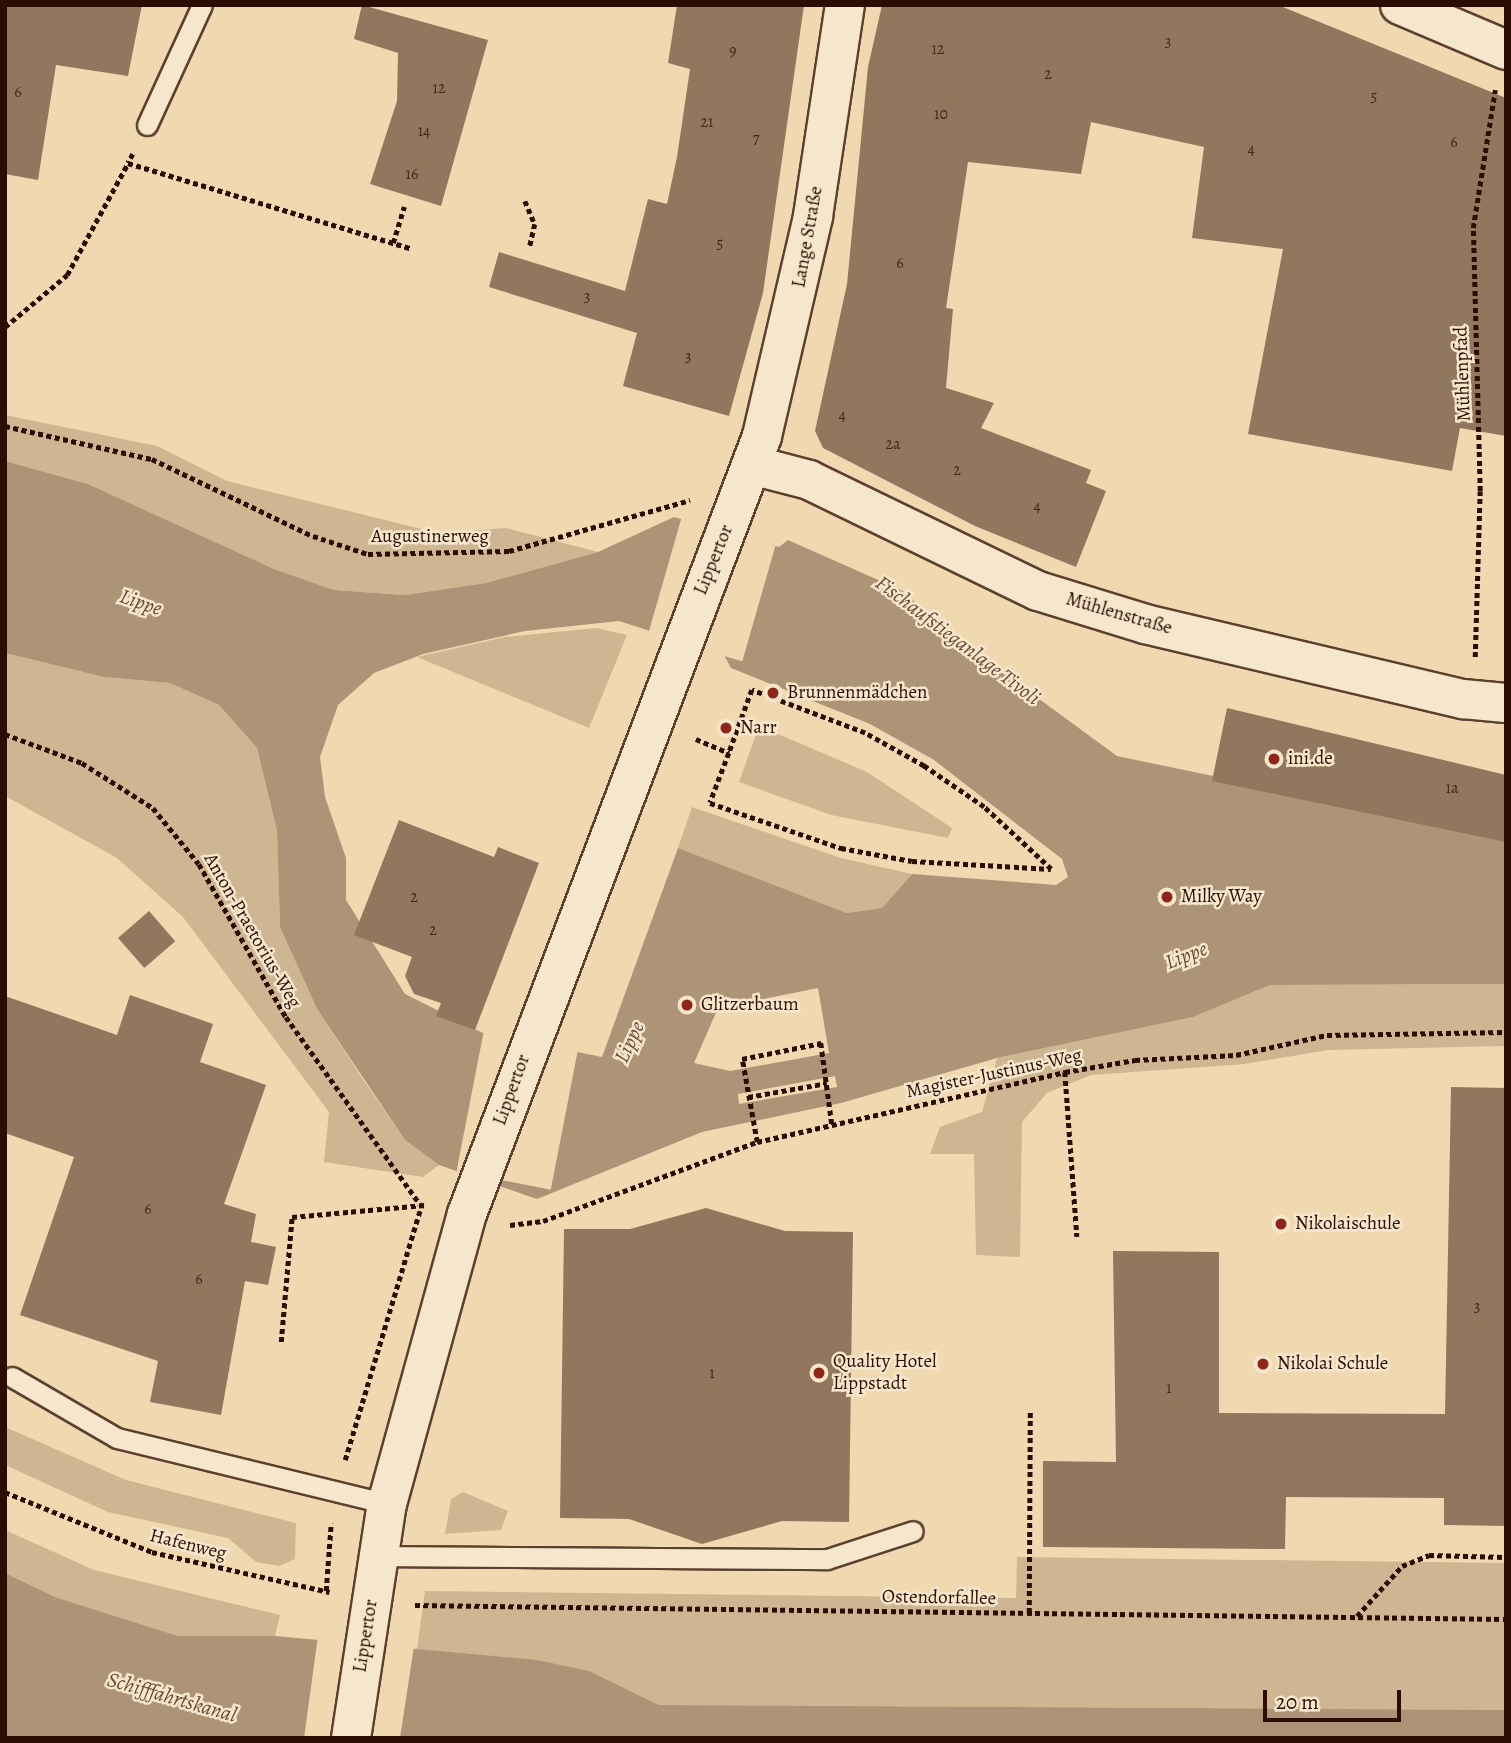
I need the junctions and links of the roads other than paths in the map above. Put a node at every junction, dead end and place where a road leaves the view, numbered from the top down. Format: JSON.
{"nodes":[{"id":1,"x":202,"y":5,"type":"edge"},
{"id":2,"x":845,"y":5,"type":"edge"},
{"id":3,"x":1400,"y":5,"type":"edge"},
{"id":4,"x":1504,"y":49,"type":"edge"},
{"id":5,"x":147,"y":125,"type":"road end"},
{"id":6,"x":752,"y":465,"type":"junction"},
{"id":7,"x":1506,"y":703,"type":"edge"},
{"id":8,"x":12,"y":1377,"type":"dead end"},
{"id":9,"x":387,"y":1504,"type":"junction"},
{"id":10,"x":913,"y":1531,"type":"dead end"},
{"id":11,"x":379,"y":1556,"type":"junction"},
{"id":12,"x":351,"y":1738,"type":"edge"}],
"edges":[{"from":1,"to":5,"type":"lane"},
{"from":2,"to":6,"type":"street","name":"Lange Straße"},
{"from":3,"to":4,"type":"street"},
{"from":6,"to":7,"type":"street","name":"Mühlenstraße"},
{"from":6,"to":9,"type":"street","name":"Lippertor"},
{"from":8,"to":9,"type":"lane"},
{"from":9,"to":11,"type":"street","name":"Lippertor"},
{"from":10,"to":11,"type":"lane"},
{"from":11,"to":12,"type":"street","name":"Lippertor"}]}
